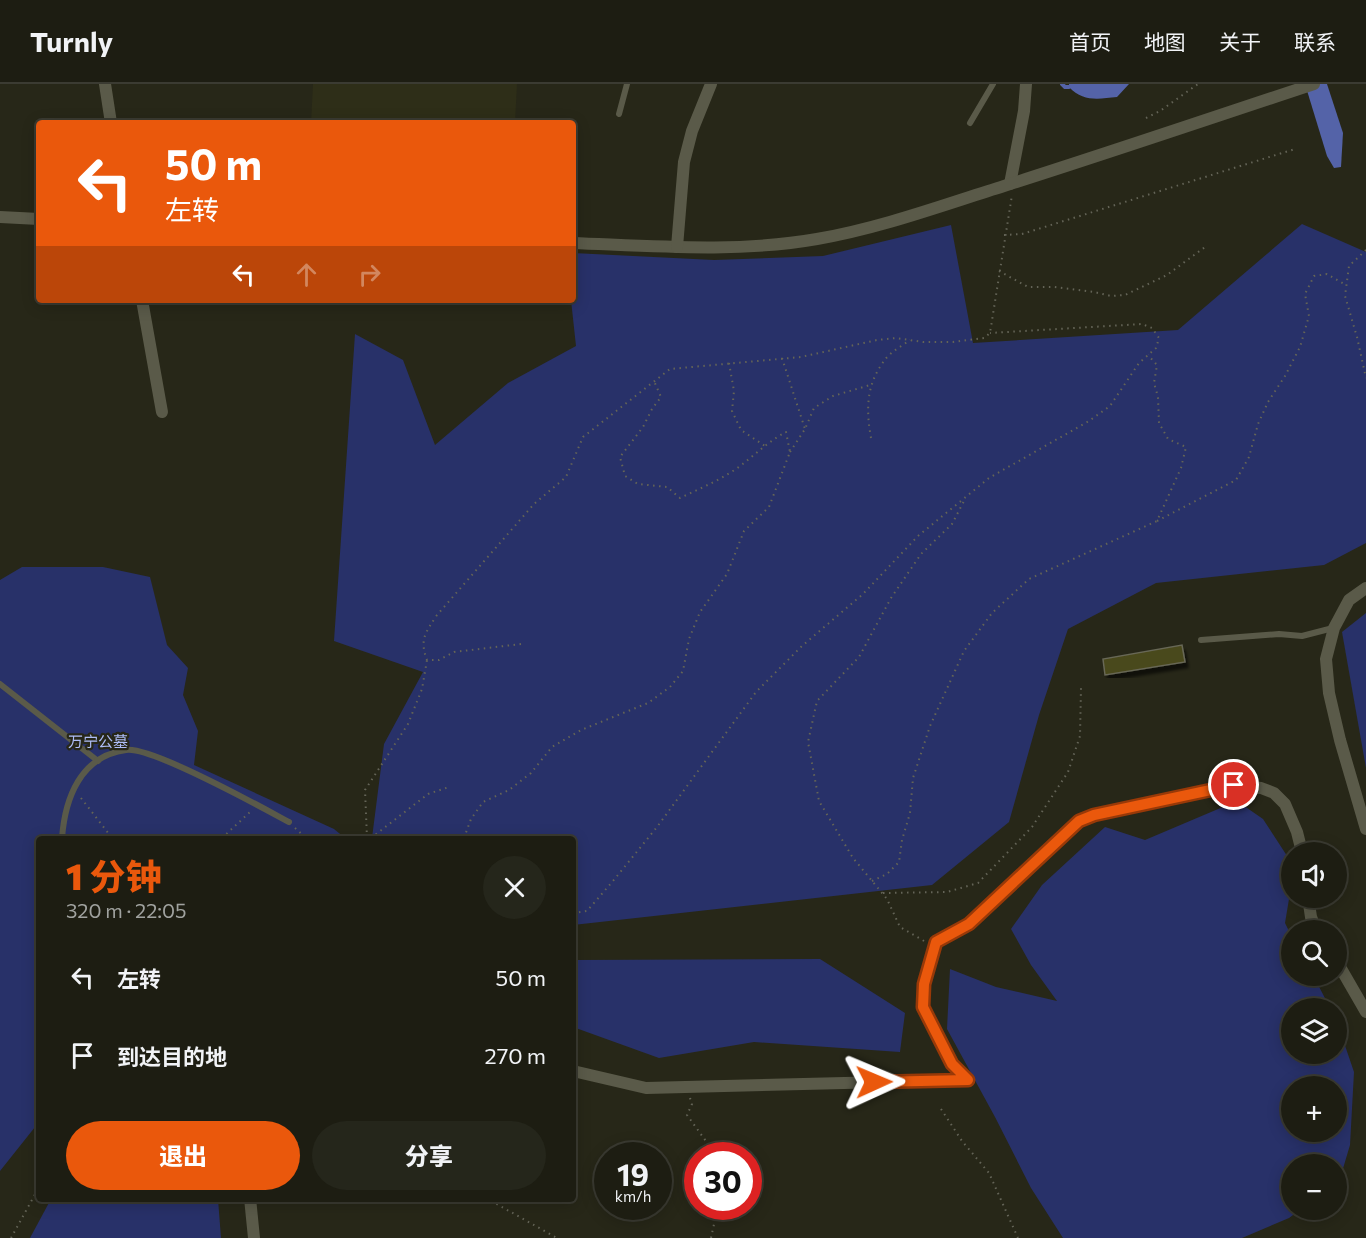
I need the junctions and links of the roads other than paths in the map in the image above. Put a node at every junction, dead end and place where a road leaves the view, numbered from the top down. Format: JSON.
{"nodes":[{"id":1,"x":105,"y":84,"type":"edge"},
{"id":2,"x":627,"y":84,"type":"edge"},
{"id":3,"x":711,"y":84,"type":"edge"},
{"id":4,"x":993,"y":84,"type":"edge"},
{"id":5,"x":1026,"y":84,"type":"edge"},
{"id":6,"x":1314,"y":84,"type":"edge"},
{"id":7,"x":619,"y":114,"type":"dead end"},
{"id":8,"x":111,"y":120,"type":"edge"},
{"id":9,"x":970,"y":123,"type":"dead end"},
{"id":10,"x":1010,"y":184,"type":"junction"},
{"id":11,"x":0,"y":217,"type":"edge"},
{"id":12,"x":36,"y":219,"type":"edge"},
{"id":13,"x":576,"y":243,"type":"edge"},
{"id":14,"x":676,"y":247,"type":"junction"},
{"id":15,"x":143,"y":303,"type":"edge"},
{"id":16,"x":162,"y":412,"type":"dead end"},
{"id":17,"x":1366,"y":588,"type":"edge"},
{"id":18,"x":1334,"y":628,"type":"junction"},
{"id":19,"x":1201,"y":640,"type":"dead end"},
{"id":20,"x":0,"y":684,"type":"edge"},
{"id":21,"x":98,"y":761,"type":"junction"},
{"id":22,"x":289,"y":822,"type":"road end"},
{"id":23,"x":1366,"y":829,"type":"edge"},
{"id":24,"x":62,"y":836,"type":"edge"},
{"id":25,"x":1300,"y":842,"type":"edge"},
{"id":26,"x":1347,"y":979,"type":"edge"},
{"id":27,"x":1366,"y":1012,"type":"edge"},
{"id":28,"x":576,"y":1072,"type":"edge"},
{"id":29,"x":250,"y":1202,"type":"edge"},
{"id":30,"x":254,"y":1238,"type":"edge"}],
"edges":[{"from":1,"to":8,"type":"street"},
{"from":2,"to":7,"type":"lane"},
{"from":3,"to":14,"type":"street"},
{"from":4,"to":9,"type":"lane"},
{"from":5,"to":10,"type":"street"},
{"from":6,"to":10,"type":"street"},
{"from":10,"to":14,"type":"street"},
{"from":11,"to":12,"type":"street"},
{"from":13,"to":14,"type":"street"},
{"from":15,"to":16,"type":"street"},
{"from":17,"to":18,"type":"street"},
{"from":18,"to":19,"type":"lane"},
{"from":18,"to":23,"type":"street"},
{"from":20,"to":21,"type":"lane"},
{"from":21,"to":22,"type":"lane"},
{"from":21,"to":24,"type":"lane"},
{"from":25,"to":28,"type":"street"},
{"from":26,"to":27,"type":"street"},
{"from":29,"to":30,"type":"street"}]}
